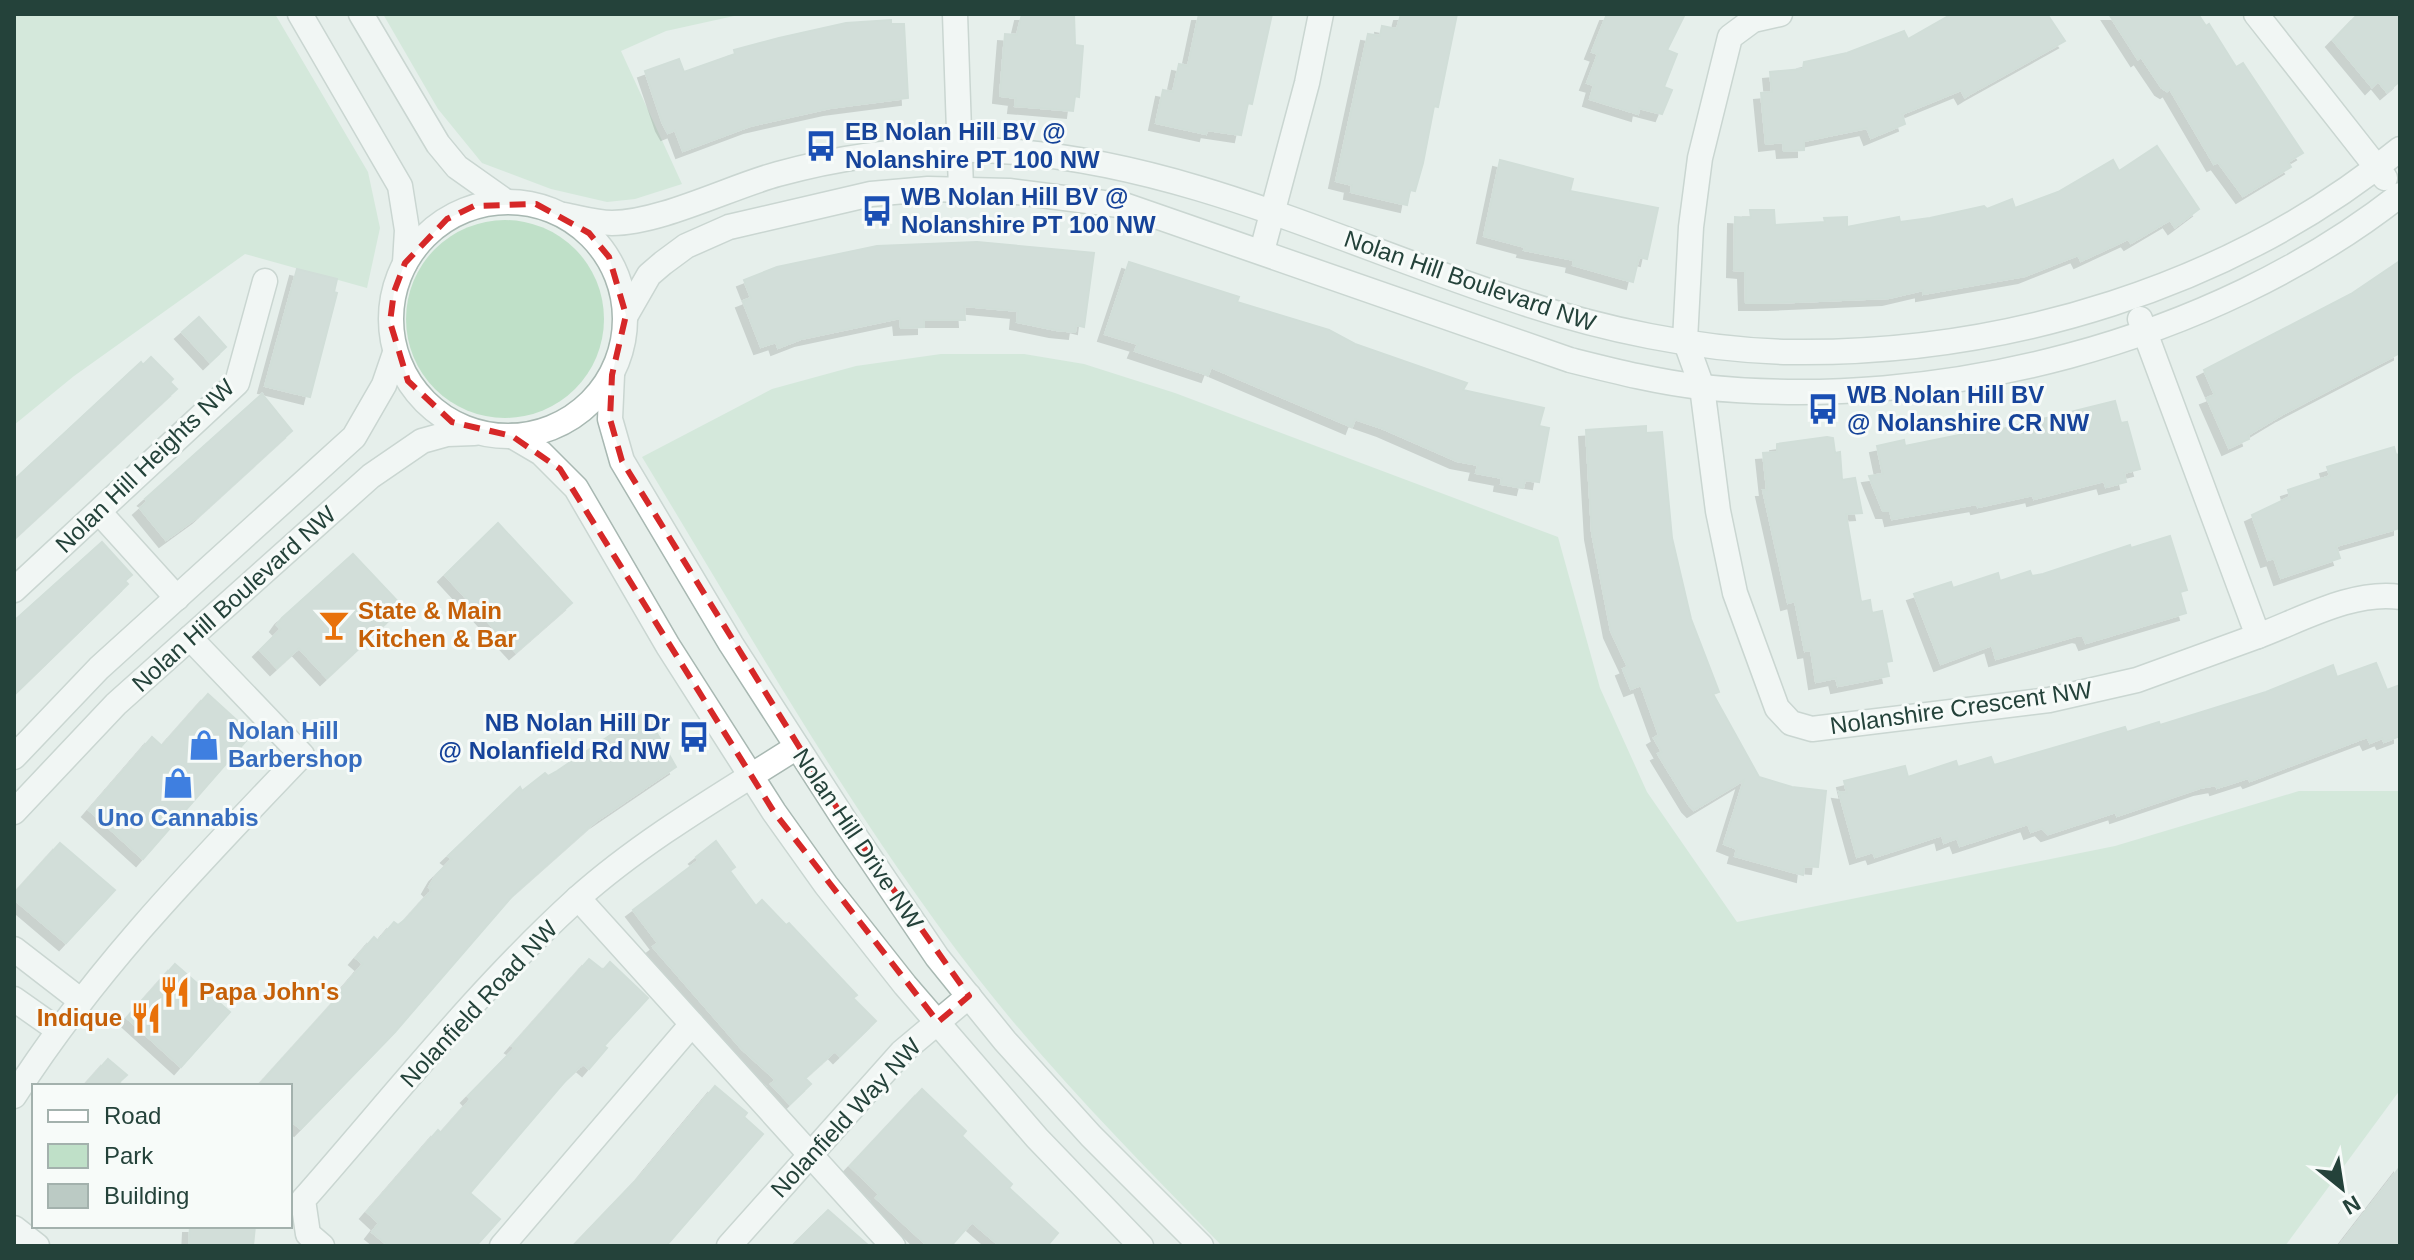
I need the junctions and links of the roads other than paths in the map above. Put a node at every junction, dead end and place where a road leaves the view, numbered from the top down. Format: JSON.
{"nodes":[{"id":1,"x":300,"y":14,"type":"edge"},
{"id":2,"x":361,"y":14,"type":"edge"},
{"id":3,"x":955,"y":14,"type":"edge"},
{"id":4,"x":1321,"y":14,"type":"edge"},
{"id":5,"x":1780,"y":14,"type":"edge"},
{"id":6,"x":2256,"y":14,"type":"edge"},
{"id":7,"x":959,"y":147,"type":"junction"},
{"id":8,"x":2400,"y":149,"type":"edge"},
{"id":9,"x":2377,"y":168,"type":"junction"},
{"id":10,"x":961,"y":189,"type":"junction"},
{"id":11,"x":2399,"y":195,"type":"edge"},
{"id":12,"x":505,"y":201,"type":"junction"},
{"id":13,"x":1273,"y":211,"type":"junction"},
{"id":14,"x":564,"y":215,"type":"junction"},
{"id":15,"x":1262,"y":251,"type":"junction"},
{"id":16,"x":405,"y":263,"type":"junction"},
{"id":17,"x":265,"y":281,"type":"dead end"},
{"id":18,"x":2132,"y":298,"type":"junction"},
{"id":19,"x":626,"y":315,"type":"junction"},
{"id":20,"x":2145,"y":332,"type":"junction"},
{"id":21,"x":1685,"y":340,"type":"junction"},
{"id":22,"x":395,"y":353,"type":"junction"},
{"id":23,"x":612,"y":375,"type":"junction"},
{"id":24,"x":1698,"y":376,"type":"junction"},
{"id":25,"x":481,"y":433,"type":"junction"},
{"id":26,"x":512,"y":436,"type":"junction"},
{"id":27,"x":100,"y":513,"type":"junction"},
{"id":28,"x":14,"y":590,"type":"edge"},
{"id":29,"x":2400,"y":597,"type":"edge"},
{"id":30,"x":177,"y":598,"type":"junction"},
{"id":31,"x":2258,"y":636,"type":"junction"},
{"id":32,"x":190,"y":638,"type":"junction"},
{"id":33,"x":797,"y":747,"type":"junction"},
{"id":34,"x":14,"y":757,"type":"edge"},
{"id":35,"x":751,"y":776,"type":"junction"},
{"id":36,"x":14,"y":812,"type":"edge"},
{"id":37,"x":578,"y":898,"type":"junction"},
{"id":38,"x":14,"y":949,"type":"edge"},
{"id":39,"x":969,"y":996,"type":"junction"},
{"id":40,"x":14,"y":999,"type":"edge"},
{"id":41,"x":80,"y":1000,"type":"junction"},
{"id":42,"x":938,"y":1022,"type":"junction"},
{"id":43,"x":692,"y":1024,"type":"junction"},
{"id":44,"x":58,"y":1030,"type":"junction"},
{"id":45,"x":14,"y":1096,"type":"edge"},
{"id":46,"x":809,"y":1153,"type":"junction"},
{"id":47,"x":14,"y":1228,"type":"edge"},
{"id":48,"x":1196,"y":1244,"type":"edge"},
{"id":49,"x":37,"y":1246,"type":"edge"},
{"id":50,"x":322,"y":1246,"type":"edge"},
{"id":51,"x":502,"y":1246,"type":"edge"},
{"id":52,"x":729,"y":1246,"type":"edge"},
{"id":53,"x":893,"y":1246,"type":"edge"},
{"id":54,"x":1141,"y":1246,"type":"edge"}],
"edges":[{"from":1,"to":16,"type":"street"},
{"from":2,"to":12,"type":"street"},
{"from":3,"to":7,"type":"street"},
{"from":4,"to":13,"type":"street"},
{"from":5,"to":21,"type":"street"},
{"from":6,"to":9,"type":"street"},
{"from":7,"to":10,"type":"street"},
{"from":7,"to":13,"type":"street","name":"Nolan Hill Boulevard NW"},
{"from":7,"to":14,"type":"street","name":"Nolan Hill Boulevard NW"},
{"from":8,"to":9,"type":"street","name":"Nolan Hill Boulevard NW"},
{"from":9,"to":11,"type":"street"},
{"from":9,"to":18,"type":"street","name":"Nolan Hill Boulevard NW"},
{"from":10,"to":15,"type":"street","name":"Nolan Hill Boulevard NW"},
{"from":10,"to":19,"type":"street","name":"Nolan Hill Boulevard NW"},
{"from":11,"to":20,"type":"street","name":"Nolan Hill Boulevard NW"},
{"from":12,"to":14,"type":"street"},
{"from":12,"to":16,"type":"street"},
{"from":13,"to":15,"type":"street"},
{"from":13,"to":21,"type":"street","name":"Nolan Hill Boulevard NW"},
{"from":14,"to":19,"type":"street"},
{"from":15,"to":24,"type":"street","name":"Nolan Hill Boulevard NW"},
{"from":16,"to":22,"type":"street"},
{"from":17,"to":27,"type":"street","name":"Nolan Hill Heights NW"},
{"from":18,"to":20,"type":"street"},
{"from":18,"to":21,"type":"street","name":"Nolan Hill Boulevard NW"},
{"from":19,"to":23,"type":"street"},
{"from":20,"to":24,"type":"street","name":"Nolan Hill Boulevard NW"},
{"from":20,"to":31,"type":"street"},
{"from":21,"to":24,"type":"street","name":"Nolanshire Crescent NW"},
{"from":22,"to":25,"type":"street"},
{"from":22,"to":30,"type":"street","name":"Nolan Hill Boulevard NW"},
{"from":23,"to":26,"type":"street"},
{"from":23,"to":33,"type":"street","name":"Nolan Hill Drive NW"},
{"from":24,"to":31,"type":"street","name":"Nolanshire Crescent NW"},
{"from":25,"to":26,"type":"street"},
{"from":25,"to":32,"type":"street","name":"Nolan Hill Boulevard NW"},
{"from":26,"to":35,"type":"street","name":"Nolan Hill Drive NW"},
{"from":27,"to":28,"type":"street","name":"Nolan Hill Heights NW"},
{"from":27,"to":30,"type":"street"},
{"from":29,"to":31,"type":"street","name":"Nolanshire Crescent NW"},
{"from":30,"to":34,"type":"street","name":"Nolan Hill Boulevard NW"},
{"from":32,"to":36,"type":"street","name":"Nolan Hill Boulevard NW"},
{"from":32,"to":41,"type":"street"},
{"from":33,"to":35,"type":"street","name":"Nolanfield Road NW"},
{"from":33,"to":39,"type":"street","name":"Nolan Hill Drive NW"},
{"from":35,"to":37,"type":"street","name":"Nolanfield Road NW"},
{"from":35,"to":42,"type":"street","name":"Nolan Hill Drive NW"},
{"from":37,"to":43,"type":"street"},
{"from":37,"to":50,"type":"street","name":"Nolanfield Road NW"},
{"from":38,"to":41,"type":"street"},
{"from":39,"to":42,"type":"street","name":"Nolanfield Way NW"},
{"from":39,"to":48,"type":"street","name":"Nolan Hill Drive NW"},
{"from":40,"to":44,"type":"street"},
{"from":41,"to":44,"type":"street"},
{"from":42,"to":46,"type":"street","name":"Nolanfield Way NW"},
{"from":42,"to":54,"type":"street","name":"Nolan Hill Drive NW"},
{"from":43,"to":46,"type":"street"},
{"from":43,"to":51,"type":"street"},
{"from":44,"to":45,"type":"street"},
{"from":46,"to":52,"type":"street","name":"Nolanfield Way NW"},
{"from":46,"to":53,"type":"street"},
{"from":47,"to":49,"type":"street"}]}
